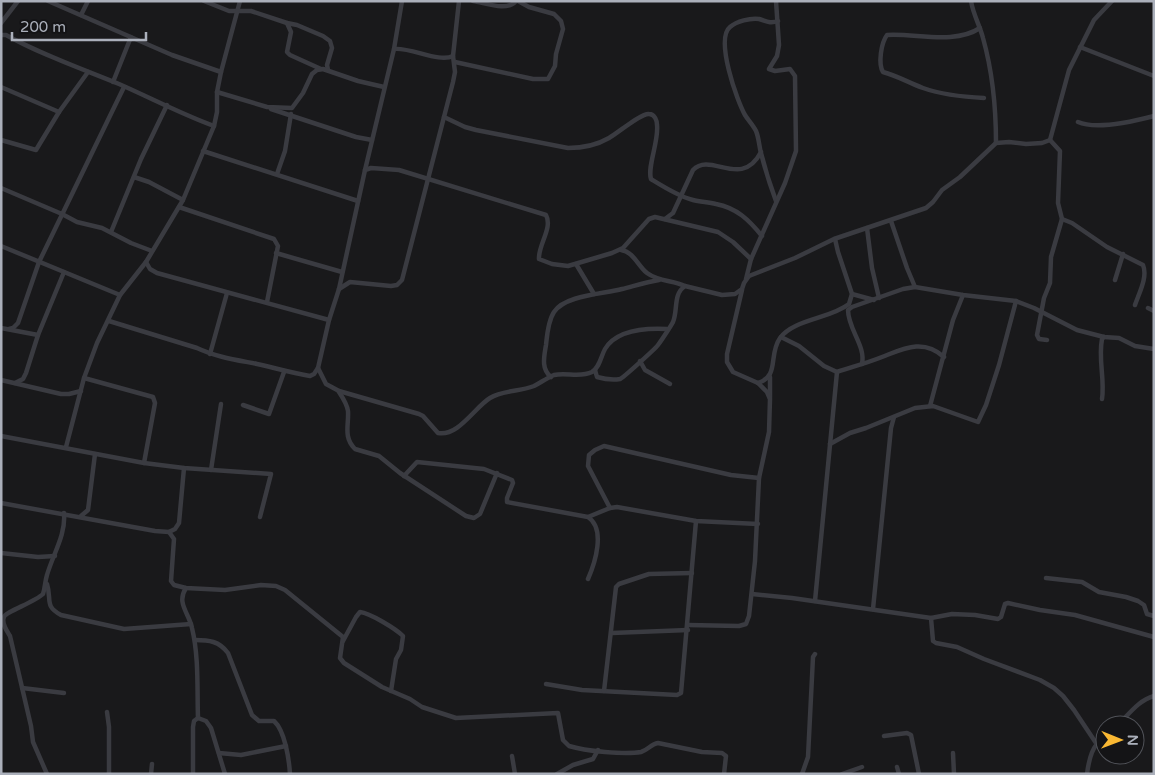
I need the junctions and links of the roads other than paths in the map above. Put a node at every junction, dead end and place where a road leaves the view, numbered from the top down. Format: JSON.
{"nodes":[{"id":1,"x":18,"y":1,"type":"edge"},
{"id":2,"x":48,"y":1,"type":"edge"},
{"id":3,"x":88,"y":1,"type":"edge"},
{"id":4,"x":204,"y":1,"type":"edge"},
{"id":5,"x":240,"y":1,"type":"edge"},
{"id":6,"x":402,"y":1,"type":"edge"},
{"id":7,"x":459,"y":1,"type":"edge"},
{"id":8,"x":473,"y":1,"type":"edge"},
{"id":9,"x":517,"y":1,"type":"edge"},
{"id":10,"x":776,"y":1,"type":"edge"},
{"id":11,"x":971,"y":1,"type":"edge"},
{"id":12,"x":1112,"y":1,"type":"edge"},
{"id":13,"x":1,"y":11,"type":"edge"},
{"id":14,"x":238,"y":12,"type":"junction"},
{"id":15,"x":7,"y":15,"type":"junction"},
{"id":16,"x":81,"y":15,"type":"junction"},
{"id":17,"x":778,"y":21,"type":"junction"},
{"id":18,"x":1,"y":23,"type":"edge"},
{"id":19,"x":287,"y":23,"type":"junction"},
{"id":20,"x":980,"y":28,"type":"junction"},
{"id":21,"x":1,"y":35,"type":"edge"},
{"id":22,"x":131,"y":37,"type":"junction"},
{"id":23,"x":1080,"y":47,"type":"junction"},
{"id":24,"x":394,"y":49,"type":"junction"},
{"id":25,"x":454,"y":59,"type":"junction"},
{"id":26,"x":325,"y":70,"type":"junction"},
{"id":27,"x":88,"y":72,"type":"junction"},
{"id":28,"x":221,"y":72,"type":"junction"},
{"id":29,"x":1154,"y":76,"type":"edge"},
{"id":30,"x":113,"y":82,"type":"junction"},
{"id":31,"x":124,"y":87,"type":"junction"},
{"id":32,"x":384,"y":87,"type":"junction"},
{"id":33,"x":1,"y":88,"type":"edge"},
{"id":34,"x":217,"y":92,"type":"junction"},
{"id":35,"x":984,"y":98,"type":"dead end"},
{"id":36,"x":167,"y":105,"type":"junction"},
{"id":37,"x":267,"y":107,"type":"junction"},
{"id":38,"x":292,"y":108,"type":"junction"},
{"id":39,"x":58,"y":112,"type":"junction"},
{"id":40,"x":291,"y":115,"type":"junction"},
{"id":41,"x":1154,"y":116,"type":"edge"},
{"id":42,"x":444,"y":117,"type":"junction"},
{"id":43,"x":1078,"y":122,"type":"dead end"},
{"id":44,"x":214,"y":126,"type":"junction"},
{"id":45,"x":1,"y":140,"type":"edge"},
{"id":46,"x":372,"y":140,"type":"junction"},
{"id":47,"x":1050,"y":140,"type":"junction"},
{"id":48,"x":996,"y":143,"type":"junction"},
{"id":49,"x":203,"y":152,"type":"junction"},
{"id":50,"x":761,"y":152,"type":"junction"},
{"id":51,"x":365,"y":170,"type":"junction"},
{"id":52,"x":278,"y":174,"type":"junction"},
{"id":53,"x":134,"y":177,"type":"junction"},
{"id":54,"x":428,"y":178,"type":"junction"},
{"id":55,"x":1,"y":188,"type":"edge"},
{"id":56,"x":682,"y":196,"type":"junction"},
{"id":57,"x":183,"y":200,"type":"junction"},
{"id":58,"x":358,"y":201,"type":"junction"},
{"id":59,"x":776,"y":201,"type":"junction"},
{"id":60,"x":179,"y":207,"type":"junction"},
{"id":61,"x":673,"y":213,"type":"junction"},
{"id":62,"x":62,"y":214,"type":"junction"},
{"id":63,"x":665,"y":219,"type":"junction"},
{"id":64,"x":1062,"y":219,"type":"junction"},
{"id":65,"x":891,"y":221,"type":"junction"},
{"id":66,"x":677,"y":222,"type":"junction"},
{"id":67,"x":866,"y":228,"type":"junction"},
{"id":68,"x":111,"y":232,"type":"junction"},
{"id":69,"x":762,"y":236,"type":"junction"},
{"id":70,"x":835,"y":239,"type":"junction"},
{"id":71,"x":1,"y":246,"type":"edge"},
{"id":72,"x":620,"y":250,"type":"junction"},
{"id":73,"x":152,"y":251,"type":"junction"},
{"id":74,"x":276,"y":254,"type":"junction"},
{"id":75,"x":1123,"y":254,"type":"junction"},
{"id":76,"x":751,"y":259,"type":"junction"},
{"id":77,"x":39,"y":262,"type":"junction"},
{"id":78,"x":146,"y":262,"type":"junction"},
{"id":79,"x":576,"y":264,"type":"junction"},
{"id":80,"x":64,"y":272,"type":"junction"},
{"id":81,"x":342,"y":274,"type":"junction"},
{"id":82,"x":659,"y":280,"type":"junction"},
{"id":83,"x":1115,"y":280,"type":"dead end"},
{"id":84,"x":746,"y":281,"type":"junction"},
{"id":85,"x":350,"y":282,"type":"junction"},
{"id":86,"x":685,"y":286,"type":"junction"},
{"id":87,"x":915,"y":287,"type":"junction"},
{"id":88,"x":339,"y":289,"type":"junction"},
{"id":89,"x":742,"y":289,"type":"junction"},
{"id":90,"x":227,"y":292,"type":"junction"},
{"id":91,"x":594,"y":294,"type":"junction"},
{"id":92,"x":852,"y":294,"type":"junction"},
{"id":93,"x":120,"y":295,"type":"junction"},
{"id":94,"x":963,"y":295,"type":"junction"},
{"id":95,"x":877,"y":299,"type":"junction"},
{"id":96,"x":267,"y":302,"type":"junction"},
{"id":97,"x":1016,"y":302,"type":"junction"},
{"id":98,"x":1135,"y":304,"type":"dead end"},
{"id":99,"x":1148,"y":308,"type":"dead end"},
{"id":100,"x":1154,"y":311,"type":"edge"},
{"id":101,"x":1042,"y":312,"type":"junction"},
{"id":102,"x":329,"y":320,"type":"junction"},
{"id":103,"x":108,"y":321,"type":"junction"},
{"id":104,"x":1,"y":328,"type":"edge"},
{"id":105,"x":9,"y":329,"type":"junction"},
{"id":106,"x":667,"y":329,"type":"junction"},
{"id":107,"x":38,"y":335,"type":"junction"},
{"id":108,"x":1104,"y":337,"type":"junction"},
{"id":109,"x":781,"y":338,"type":"junction"},
{"id":110,"x":1047,"y":340,"type":"dead end"},
{"id":111,"x":1154,"y":349,"type":"edge"},
{"id":112,"x":210,"y":354,"type":"junction"},
{"id":113,"x":944,"y":357,"type":"junction"},
{"id":114,"x":640,"y":361,"type":"junction"},
{"id":115,"x":862,"y":364,"type":"junction"},
{"id":116,"x":318,"y":368,"type":"junction"},
{"id":117,"x":595,"y":370,"type":"junction"},
{"id":118,"x":284,"y":372,"type":"junction"},
{"id":119,"x":836,"y":372,"type":"junction"},
{"id":120,"x":770,"y":376,"type":"junction"},
{"id":121,"x":551,"y":377,"type":"junction"},
{"id":122,"x":84,"y":378,"type":"junction"},
{"id":123,"x":1,"y":380,"type":"edge"},
{"id":124,"x":15,"y":383,"type":"junction"},
{"id":125,"x":758,"y":383,"type":"junction"},
{"id":126,"x":670,"y":384,"type":"dead end"},
{"id":127,"x":339,"y":391,"type":"junction"},
{"id":128,"x":81,"y":392,"type":"junction"},
{"id":129,"x":770,"y":400,"type":"junction"},
{"id":130,"x":1102,"y":400,"type":"dead end"},
{"id":131,"x":220,"y":404,"type":"dead end"},
{"id":132,"x":243,"y":405,"type":"dead end"},
{"id":133,"x":930,"y":406,"type":"junction"},
{"id":134,"x":894,"y":417,"type":"junction"},
{"id":135,"x":1,"y":436,"type":"edge"},
{"id":136,"x":830,"y":444,"type":"junction"},
{"id":137,"x":66,"y":447,"type":"junction"},
{"id":138,"x":95,"y":454,"type":"junction"},
{"id":139,"x":144,"y":462,"type":"junction"},
{"id":140,"x":184,"y":468,"type":"junction"},
{"id":141,"x":211,"y":470,"type":"junction"},
{"id":142,"x":496,"y":472,"type":"junction"},
{"id":143,"x":404,"y":476,"type":"junction"},
{"id":144,"x":759,"y":478,"type":"junction"},
{"id":145,"x":1,"y":503,"type":"edge"},
{"id":146,"x":610,"y":508,"type":"junction"},
{"id":147,"x":88,"y":510,"type":"junction"},
{"id":148,"x":64,"y":513,"type":"junction"},
{"id":149,"x":81,"y":516,"type":"junction"},
{"id":150,"x":260,"y":517,"type":"dead end"},
{"id":151,"x":588,"y":518,"type":"junction"},
{"id":152,"x":91,"y":519,"type":"junction"},
{"id":153,"x":696,"y":521,"type":"junction"},
{"id":154,"x":758,"y":524,"type":"junction"},
{"id":155,"x":169,"y":532,"type":"junction"},
{"id":156,"x":1,"y":553,"type":"edge"},
{"id":157,"x":55,"y":556,"type":"junction"},
{"id":158,"x":692,"y":573,"type":"junction"},
{"id":159,"x":1046,"y":578,"type":"dead end"},
{"id":160,"x":588,"y":579,"type":"dead end"},
{"id":161,"x":45,"y":581,"type":"junction"},
{"id":162,"x":186,"y":588,"type":"junction"},
{"id":163,"x":752,"y":594,"type":"junction"},
{"id":164,"x":815,"y":601,"type":"junction"},
{"id":165,"x":873,"y":609,"type":"junction"},
{"id":166,"x":1154,"y":616,"type":"edge"},
{"id":167,"x":931,"y":618,"type":"junction"},
{"id":168,"x":191,"y":624,"type":"junction"},
{"id":169,"x":688,"y":628,"type":"junction"},
{"id":170,"x":612,"y":633,"type":"junction"},
{"id":171,"x":1154,"y":637,"type":"edge"},
{"id":172,"x":195,"y":640,"type":"junction"},
{"id":173,"x":343,"y":641,"type":"junction"},
{"id":174,"x":815,"y":654,"type":"dead end"},
{"id":175,"x":546,"y":684,"type":"dead end"},
{"id":176,"x":22,"y":688,"type":"junction"},
{"id":177,"x":604,"y":690,"type":"junction"},
{"id":178,"x":391,"y":691,"type":"junction"},
{"id":179,"x":64,"y":693,"type":"dead end"},
{"id":180,"x":1154,"y":696,"type":"edge"},
{"id":181,"x":107,"y":712,"type":"dead end"},
{"id":182,"x":1128,"y":715,"type":"edge"},
{"id":183,"x":198,"y":718,"type":"junction"},
{"id":184,"x":884,"y":736,"type":"dead end"},
{"id":185,"x":1095,"y":742,"type":"edge"},
{"id":186,"x":286,"y":746,"type":"junction"},
{"id":187,"x":1095,"y":746,"type":"edge"},
{"id":188,"x":598,"y":750,"type":"junction"},
{"id":189,"x":952,"y":753,"type":"dead end"},
{"id":190,"x":219,"y":754,"type":"junction"},
{"id":191,"x":512,"y":756,"type":"dead end"},
{"id":192,"x":152,"y":764,"type":"dead end"},
{"id":193,"x":862,"y":767,"type":"dead end"},
{"id":194,"x":897,"y":767,"type":"dead end"},
{"id":195,"x":47,"y":774,"type":"edge"},
{"id":196,"x":109,"y":774,"type":"edge"},
{"id":197,"x":151,"y":774,"type":"edge"},
{"id":198,"x":193,"y":774,"type":"edge"},
{"id":199,"x":225,"y":774,"type":"edge"},
{"id":200,"x":290,"y":774,"type":"edge"},
{"id":201,"x":515,"y":774,"type":"edge"},
{"id":202,"x":557,"y":774,"type":"edge"},
{"id":203,"x":724,"y":774,"type":"edge"},
{"id":204,"x":802,"y":774,"type":"edge"},
{"id":205,"x":842,"y":774,"type":"edge"},
{"id":206,"x":899,"y":774,"type":"edge"},
{"id":207,"x":919,"y":774,"type":"edge"},
{"id":208,"x":954,"y":774,"type":"edge"},
{"id":209,"x":1088,"y":774,"type":"edge"}],
"edges":[{"from":1,"to":15,"type":"street"},
{"from":2,"to":16,"type":"street"},
{"from":3,"to":16,"type":"street"},
{"from":4,"to":14,"type":"street"},
{"from":5,"to":14,"type":"street"},
{"from":6,"to":24,"type":"street"},
{"from":7,"to":25,"type":"street"},
{"from":8,"to":9,"type":"street"},
{"from":9,"to":25,"type":"street"},
{"from":10,"to":17,"type":"street"},
{"from":11,"to":20,"type":"street"},
{"from":12,"to":23,"type":"street"},
{"from":13,"to":15,"type":"street"},
{"from":14,"to":19,"type":"street"},
{"from":14,"to":28,"type":"street"},
{"from":15,"to":18,"type":"street"},
{"from":16,"to":22,"type":"street"},
{"from":17,"to":50,"type":"street"},
{"from":17,"to":59,"type":"street"},
{"from":19,"to":26,"type":"street"},
{"from":19,"to":26,"type":"street"},
{"from":20,"to":35,"type":"street"},
{"from":20,"to":48,"type":"street"},
{"from":21,"to":27,"type":"street"},
{"from":22,"to":28,"type":"street"},
{"from":22,"to":30,"type":"street"},
{"from":23,"to":29,"type":"street"},
{"from":23,"to":47,"type":"street"},
{"from":24,"to":25,"type":"street"},
{"from":24,"to":32,"type":"street"},
{"from":25,"to":42,"type":"street"},
{"from":26,"to":32,"type":"street"},
{"from":26,"to":38,"type":"street"},
{"from":27,"to":30,"type":"street"},
{"from":27,"to":39,"type":"street"},
{"from":28,"to":34,"type":"street"},
{"from":30,"to":31,"type":"street"},
{"from":31,"to":36,"type":"street"},
{"from":31,"to":62,"type":"street"},
{"from":32,"to":46,"type":"street"},
{"from":33,"to":39,"type":"street"},
{"from":34,"to":37,"type":"street"},
{"from":34,"to":44,"type":"street"},
{"from":36,"to":44,"type":"street"},
{"from":36,"to":53,"type":"street"},
{"from":37,"to":38,"type":"street"},
{"from":37,"to":40,"type":"street"},
{"from":38,"to":40,"type":"street"},
{"from":39,"to":45,"type":"street"},
{"from":40,"to":46,"type":"street"},
{"from":40,"to":52,"type":"street"},
{"from":41,"to":43,"type":"street"},
{"from":42,"to":54,"type":"street"},
{"from":42,"to":56,"type":"street"},
{"from":44,"to":49,"type":"street"},
{"from":46,"to":51,"type":"street"},
{"from":47,"to":48,"type":"street"},
{"from":47,"to":64,"type":"street"},
{"from":48,"to":65,"type":"street"},
{"from":49,"to":52,"type":"street"},
{"from":49,"to":57,"type":"street"},
{"from":50,"to":56,"type":"street"},
{"from":50,"to":59,"type":"street"},
{"from":51,"to":54,"type":"street"},
{"from":51,"to":58,"type":"street"},
{"from":52,"to":58,"type":"street"},
{"from":53,"to":57,"type":"street"},
{"from":53,"to":68,"type":"street"},
{"from":54,"to":79,"type":"street"},
{"from":54,"to":85,"type":"street"},
{"from":55,"to":62,"type":"street"},
{"from":56,"to":61,"type":"street"},
{"from":56,"to":69,"type":"street"},
{"from":57,"to":60,"type":"street"},
{"from":58,"to":81,"type":"street"},
{"from":59,"to":69,"type":"street"},
{"from":60,"to":73,"type":"street"},
{"from":60,"to":74,"type":"street"},
{"from":61,"to":63,"type":"street"},
{"from":61,"to":66,"type":"street"},
{"from":62,"to":68,"type":"street"},
{"from":62,"to":77,"type":"street"},
{"from":63,"to":66,"type":"street"},
{"from":63,"to":72,"type":"street"},
{"from":64,"to":75,"type":"street"},
{"from":64,"to":101,"type":"street"},
{"from":65,"to":67,"type":"street"},
{"from":65,"to":87,"type":"street"},
{"from":66,"to":76,"type":"street"},
{"from":67,"to":70,"type":"street"},
{"from":67,"to":95,"type":"street"},
{"from":68,"to":73,"type":"street"},
{"from":69,"to":76,"type":"street"},
{"from":70,"to":84,"type":"street"},
{"from":70,"to":92,"type":"street"},
{"from":71,"to":77,"type":"street"},
{"from":72,"to":79,"type":"street"},
{"from":72,"to":82,"type":"street"},
{"from":73,"to":78,"type":"street"},
{"from":74,"to":81,"type":"street"},
{"from":74,"to":96,"type":"street"},
{"from":75,"to":83,"type":"street"},
{"from":75,"to":98,"type":"street"},
{"from":76,"to":84,"type":"street"},
{"from":77,"to":80,"type":"street"},
{"from":77,"to":105,"type":"street"},
{"from":78,"to":90,"type":"street"},
{"from":78,"to":93,"type":"street"},
{"from":79,"to":91,"type":"street"},
{"from":80,"to":93,"type":"street"},
{"from":80,"to":107,"type":"street"},
{"from":81,"to":85,"type":"street"},
{"from":81,"to":88,"type":"street"},
{"from":82,"to":86,"type":"street"},
{"from":82,"to":91,"type":"street"},
{"from":84,"to":89,"type":"street"},
{"from":85,"to":88,"type":"street"},
{"from":86,"to":89,"type":"street"},
{"from":86,"to":106,"type":"street"},
{"from":87,"to":94,"type":"street"},
{"from":87,"to":95,"type":"street"},
{"from":88,"to":102,"type":"street"},
{"from":89,"to":125,"type":"street"},
{"from":90,"to":96,"type":"street"},
{"from":90,"to":112,"type":"street"},
{"from":91,"to":121,"type":"street"},
{"from":92,"to":95,"type":"street"},
{"from":92,"to":109,"type":"street"},
{"from":93,"to":103,"type":"street"},
{"from":94,"to":97,"type":"street"},
{"from":94,"to":113,"type":"street"},
{"from":95,"to":115,"type":"street"},
{"from":96,"to":102,"type":"street"},
{"from":97,"to":101,"type":"street"},
{"from":97,"to":133,"type":"street"},
{"from":99,"to":100,"type":"street"},
{"from":101,"to":108,"type":"street"},
{"from":101,"to":110,"type":"street"},
{"from":102,"to":116,"type":"street"},
{"from":103,"to":112,"type":"street"},
{"from":103,"to":122,"type":"street"},
{"from":104,"to":105,"type":"street"},
{"from":105,"to":107,"type":"street"},
{"from":106,"to":114,"type":"street"},
{"from":106,"to":117,"type":"street"},
{"from":107,"to":124,"type":"street"},
{"from":108,"to":111,"type":"street"},
{"from":108,"to":130,"type":"street"},
{"from":109,"to":119,"type":"street"},
{"from":109,"to":120,"type":"street"},
{"from":112,"to":118,"type":"street"},
{"from":113,"to":115,"type":"street"},
{"from":113,"to":133,"type":"street"},
{"from":114,"to":117,"type":"street"},
{"from":114,"to":126,"type":"street"},
{"from":115,"to":119,"type":"street"},
{"from":116,"to":118,"type":"street"},
{"from":116,"to":127,"type":"street"},
{"from":117,"to":121,"type":"street"},
{"from":118,"to":132,"type":"street"},
{"from":119,"to":136,"type":"street"},
{"from":120,"to":125,"type":"street"},
{"from":120,"to":129,"type":"street"},
{"from":121,"to":127,"type":"street"},
{"from":122,"to":128,"type":"street"},
{"from":122,"to":139,"type":"street"},
{"from":123,"to":124,"type":"street"},
{"from":124,"to":128,"type":"street"},
{"from":125,"to":129,"type":"street"},
{"from":127,"to":143,"type":"street"},
{"from":128,"to":137,"type":"street"},
{"from":129,"to":144,"type":"street"},
{"from":131,"to":141,"type":"street"},
{"from":133,"to":134,"type":"street"},
{"from":134,"to":136,"type":"street"},
{"from":134,"to":165,"type":"street"},
{"from":135,"to":137,"type":"street"},
{"from":136,"to":164,"type":"street"},
{"from":137,"to":138,"type":"street"},
{"from":138,"to":139,"type":"street"},
{"from":138,"to":147,"type":"street"},
{"from":139,"to":140,"type":"street"},
{"from":140,"to":141,"type":"street"},
{"from":140,"to":155,"type":"street"},
{"from":141,"to":150,"type":"street"},
{"from":142,"to":143,"type":"street"},
{"from":142,"to":143,"type":"street"},
{"from":142,"to":151,"type":"street"},
{"from":144,"to":146,"type":"street"},
{"from":144,"to":154,"type":"street"},
{"from":145,"to":148,"type":"street"},
{"from":146,"to":151,"type":"street"},
{"from":146,"to":153,"type":"street"},
{"from":147,"to":149,"type":"street"},
{"from":147,"to":152,"type":"street"},
{"from":148,"to":149,"type":"street"},
{"from":148,"to":157,"type":"street"},
{"from":149,"to":152,"type":"street"},
{"from":151,"to":160,"type":"street"},
{"from":152,"to":155,"type":"street"},
{"from":153,"to":154,"type":"street"},
{"from":153,"to":158,"type":"street"},
{"from":154,"to":163,"type":"street"},
{"from":155,"to":162,"type":"street"},
{"from":156,"to":157,"type":"street"},
{"from":157,"to":161,"type":"street"},
{"from":158,"to":169,"type":"street"},
{"from":158,"to":170,"type":"street"},
{"from":159,"to":166,"type":"street"},
{"from":161,"to":168,"type":"street"},
{"from":161,"to":176,"type":"street"},
{"from":162,"to":168,"type":"street"},
{"from":162,"to":173,"type":"street"},
{"from":163,"to":164,"type":"street"},
{"from":163,"to":169,"type":"street"},
{"from":164,"to":165,"type":"street"},
{"from":165,"to":167,"type":"street"},
{"from":167,"to":171,"type":"street"},
{"from":167,"to":185,"type":"street"},
{"from":168,"to":172,"type":"street"},
{"from":169,"to":170,"type":"street"},
{"from":169,"to":177,"type":"street"},
{"from":170,"to":177,"type":"street"},
{"from":172,"to":183,"type":"street"},
{"from":172,"to":186,"type":"street"},
{"from":173,"to":178,"type":"street"},
{"from":173,"to":178,"type":"street"},
{"from":174,"to":204,"type":"street"},
{"from":175,"to":177,"type":"street"},
{"from":176,"to":179,"type":"street"},
{"from":176,"to":195,"type":"street"},
{"from":178,"to":188,"type":"street"},
{"from":180,"to":182,"type":"street"},
{"from":181,"to":196,"type":"street"},
{"from":183,"to":190,"type":"street"},
{"from":183,"to":198,"type":"street"},
{"from":184,"to":207,"type":"street"},
{"from":186,"to":190,"type":"street"},
{"from":186,"to":200,"type":"street"},
{"from":187,"to":209,"type":"street"},
{"from":188,"to":202,"type":"street"},
{"from":188,"to":203,"type":"street"},
{"from":189,"to":208,"type":"street"},
{"from":190,"to":199,"type":"street"},
{"from":191,"to":201,"type":"street"},
{"from":192,"to":197,"type":"street"},
{"from":193,"to":205,"type":"street"},
{"from":194,"to":206,"type":"street"}]}
